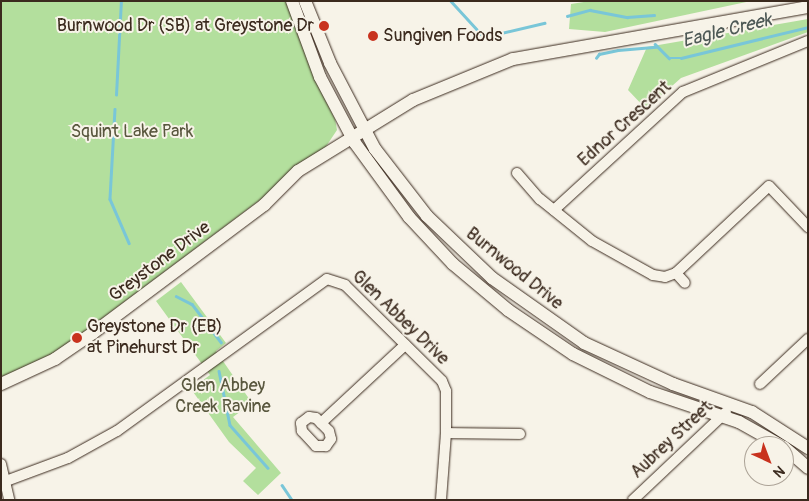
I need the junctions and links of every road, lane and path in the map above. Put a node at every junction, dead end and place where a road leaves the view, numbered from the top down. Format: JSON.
{"nodes":[{"id":1,"x":292,"y":1,"type":"edge"},
{"id":2,"x":306,"y":1,"type":"edge"},
{"id":3,"x":808,"y":7,"type":"edge"},
{"id":4,"x":808,"y":41,"type":"edge"},
{"id":5,"x":365,"y":132,"type":"junction"},
{"id":6,"x":352,"y":139,"type":"junction"},
{"id":7,"x":517,"y":173,"type":"dead end"},
{"id":8,"x":554,"y":210,"type":"junction"},
{"id":9,"x":808,"y":227,"type":"edge"},
{"id":10,"x":676,"y":273,"type":"junction"},
{"id":11,"x":685,"y":283,"type":"dead end"},
{"id":12,"x":808,"y":340,"type":"edge"},
{"id":13,"x":405,"y":345,"type":"junction"},
{"id":14,"x":1,"y":384,"type":"edge"},
{"id":15,"x":760,"y":384,"type":"dead end"},
{"id":16,"x":734,"y":405,"type":"junction"},
{"id":17,"x":722,"y":417,"type":"junction"},
{"id":18,"x":321,"y":423,"type":"dead end"},
{"id":19,"x":446,"y":433,"type":"junction"},
{"id":20,"x":520,"y":434,"type":"dead end"},
{"id":21,"x":766,"y":436,"type":"edge"},
{"id":22,"x":808,"y":448,"type":"edge"},
{"id":23,"x":794,"y":456,"type":"edge"},
{"id":24,"x":1,"y":464,"type":"edge"},
{"id":25,"x":808,"y":468,"type":"edge"},
{"id":26,"x":6,"y":481,"type":"junction"},
{"id":27,"x":9,"y":500,"type":"edge"},
{"id":28,"x":441,"y":500,"type":"edge"},
{"id":29,"x":633,"y":500,"type":"edge"}],
"edges":[{"from":1,"to":6,"type":"street","name":"Burnwood Drive"},
{"from":2,"to":5,"type":"street","name":"Burnwood Drive"},
{"from":3,"to":5,"type":"street","name":"Greystone Drive"},
{"from":4,"to":8,"type":"street","name":"Ednor Crescent"},
{"from":5,"to":6,"type":"street","name":"Greystone Drive"},
{"from":5,"to":16,"type":"street","name":"Burnwood Drive"},
{"from":6,"to":14,"type":"street","name":"Greystone Drive"},
{"from":6,"to":17,"type":"street","name":"Burnwood Drive"},
{"from":7,"to":8,"type":"street"},
{"from":8,"to":10,"type":"street"},
{"from":9,"to":10,"type":"street"},
{"from":10,"to":11,"type":"street"},
{"from":12,"to":15,"type":"street"},
{"from":13,"to":18,"type":"street"},
{"from":13,"to":19,"type":"street","name":"Glen Abbey Drive"},
{"from":13,"to":26,"type":"street","name":"Glen Abbey Drive"},
{"from":16,"to":17,"type":"street","name":"Aubrey Street"},
{"from":16,"to":22,"type":"street","name":"Burnwood Drive"},
{"from":17,"to":21,"type":"street","name":"Burnwood Drive"},
{"from":17,"to":29,"type":"street","name":"Aubrey Street"},
{"from":19,"to":20,"type":"street"},
{"from":19,"to":28,"type":"street","name":"Glen Abbey Drive"},
{"from":23,"to":25,"type":"street","name":"Burnwood Drive"},
{"from":24,"to":26,"type":"street"},
{"from":26,"to":27,"type":"street"}]}
